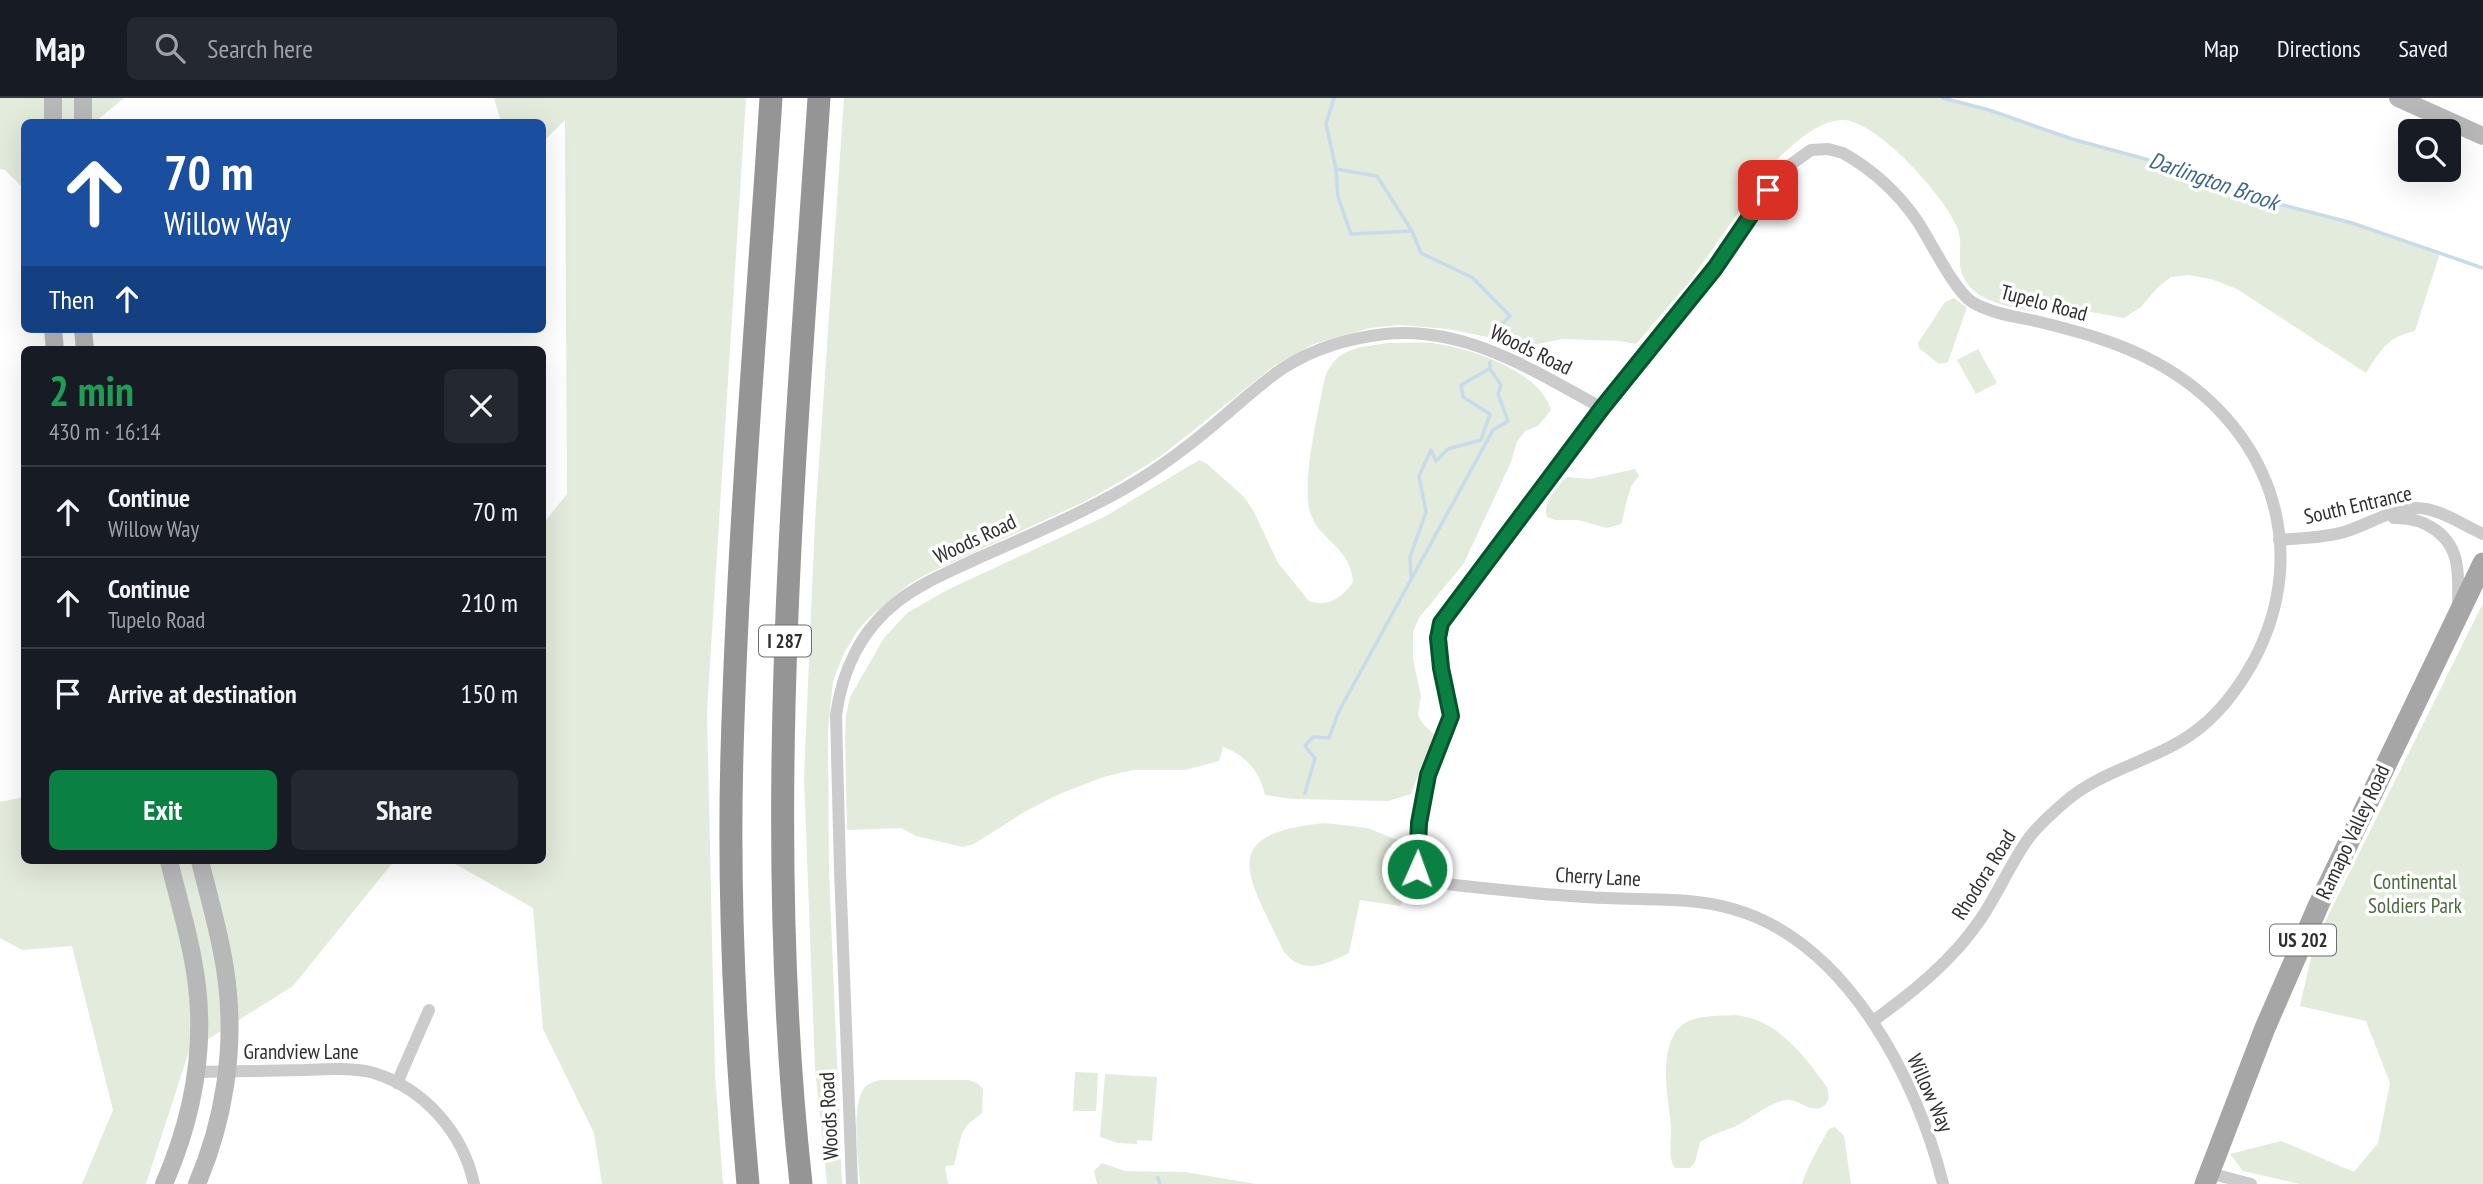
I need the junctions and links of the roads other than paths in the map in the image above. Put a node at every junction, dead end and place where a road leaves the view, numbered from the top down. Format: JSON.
{"nodes":[{"id":1,"x":53,"y":98,"type":"edge"},
{"id":2,"x":83,"y":98,"type":"edge"},
{"id":3,"x":771,"y":98,"type":"edge"},
{"id":4,"x":819,"y":98,"type":"edge"},
{"id":5,"x":2399,"y":99,"type":"edge"},
{"id":6,"x":53,"y":119,"type":"edge"},
{"id":7,"x":83,"y":119,"type":"edge"},
{"id":8,"x":2483,"y":136,"type":"edge"},
{"id":9,"x":1602,"y":408,"type":"junction"},
{"id":10,"x":2383,"y":518,"type":"junction"},
{"id":11,"x":2483,"y":534,"type":"edge"},
{"id":12,"x":2279,"y":540,"type":"junction"},
{"id":13,"x":2483,"y":563,"type":"edge"},
{"id":14,"x":2459,"y":614,"type":"junction"},
{"id":15,"x":2136,"y":762,"type":"joint"},
{"id":16,"x":170,"y":864,"type":"edge"},
{"id":17,"x":201,"y":864,"type":"edge"},
{"id":18,"x":429,"y":1010,"type":"dead end"},
{"id":19,"x":1873,"y":1021,"type":"junction"},
{"id":20,"x":196,"y":1072,"type":"junction"},
{"id":21,"x":228,"y":1072,"type":"junction"},
{"id":22,"x":397,"y":1083,"type":"junction"},
{"id":23,"x":2207,"y":1178,"type":"edge"},
{"id":24,"x":164,"y":1184,"type":"edge"},
{"id":25,"x":197,"y":1184,"type":"edge"},
{"id":26,"x":474,"y":1184,"type":"edge"},
{"id":27,"x":748,"y":1184,"type":"edge"},
{"id":28,"x":801,"y":1184,"type":"edge"},
{"id":29,"x":852,"y":1184,"type":"edge"},
{"id":30,"x":1943,"y":1184,"type":"edge"},
{"id":31,"x":2251,"y":1184,"type":"edge"}],
"edges":[{"from":1,"to":6,"type":"main road"},
{"from":2,"to":7,"type":"main road"},
{"from":3,"to":27,"type":"highway","number":"I 287"},
{"from":4,"to":28,"type":"highway","number":"I 287"},
{"from":5,"to":8,"type":"main road"},
{"from":9,"to":12,"type":"street","name":"Tupelo Road"},
{"from":9,"to":19,"type":"street","name":"Cherry Lane"},
{"from":9,"to":29,"type":"street","name":"Woods Road"},
{"from":10,"to":11,"type":"street","name":"South Entrance"},
{"from":10,"to":12,"type":"street","name":"South Entrance"},
{"from":10,"to":14,"type":"street"},
{"from":12,"to":15,"type":"street","name":"Tupelo Road"},
{"from":13,"to":14,"type":"main road","name":"Ramapo Valley Road","number":"US 202"},
{"from":14,"to":23,"type":"main road","name":"Ramapo Valley Road","number":"US 202"},
{"from":15,"to":19,"type":"street","name":"Rhodora Road"},
{"from":16,"to":20,"type":"main road"},
{"from":17,"to":21,"type":"main road"},
{"from":18,"to":22,"type":"street"},
{"from":19,"to":30,"type":"street","name":"Willow Way"},
{"from":20,"to":21,"type":"street","name":"Grandview Lane"},
{"from":20,"to":24,"type":"main road"},
{"from":21,"to":22,"type":"street","name":"Grandview Lane"},
{"from":21,"to":25,"type":"main road"},
{"from":22,"to":26,"type":"street","name":"Grandview Lane"},
{"from":23,"to":31,"type":"street"}]}
